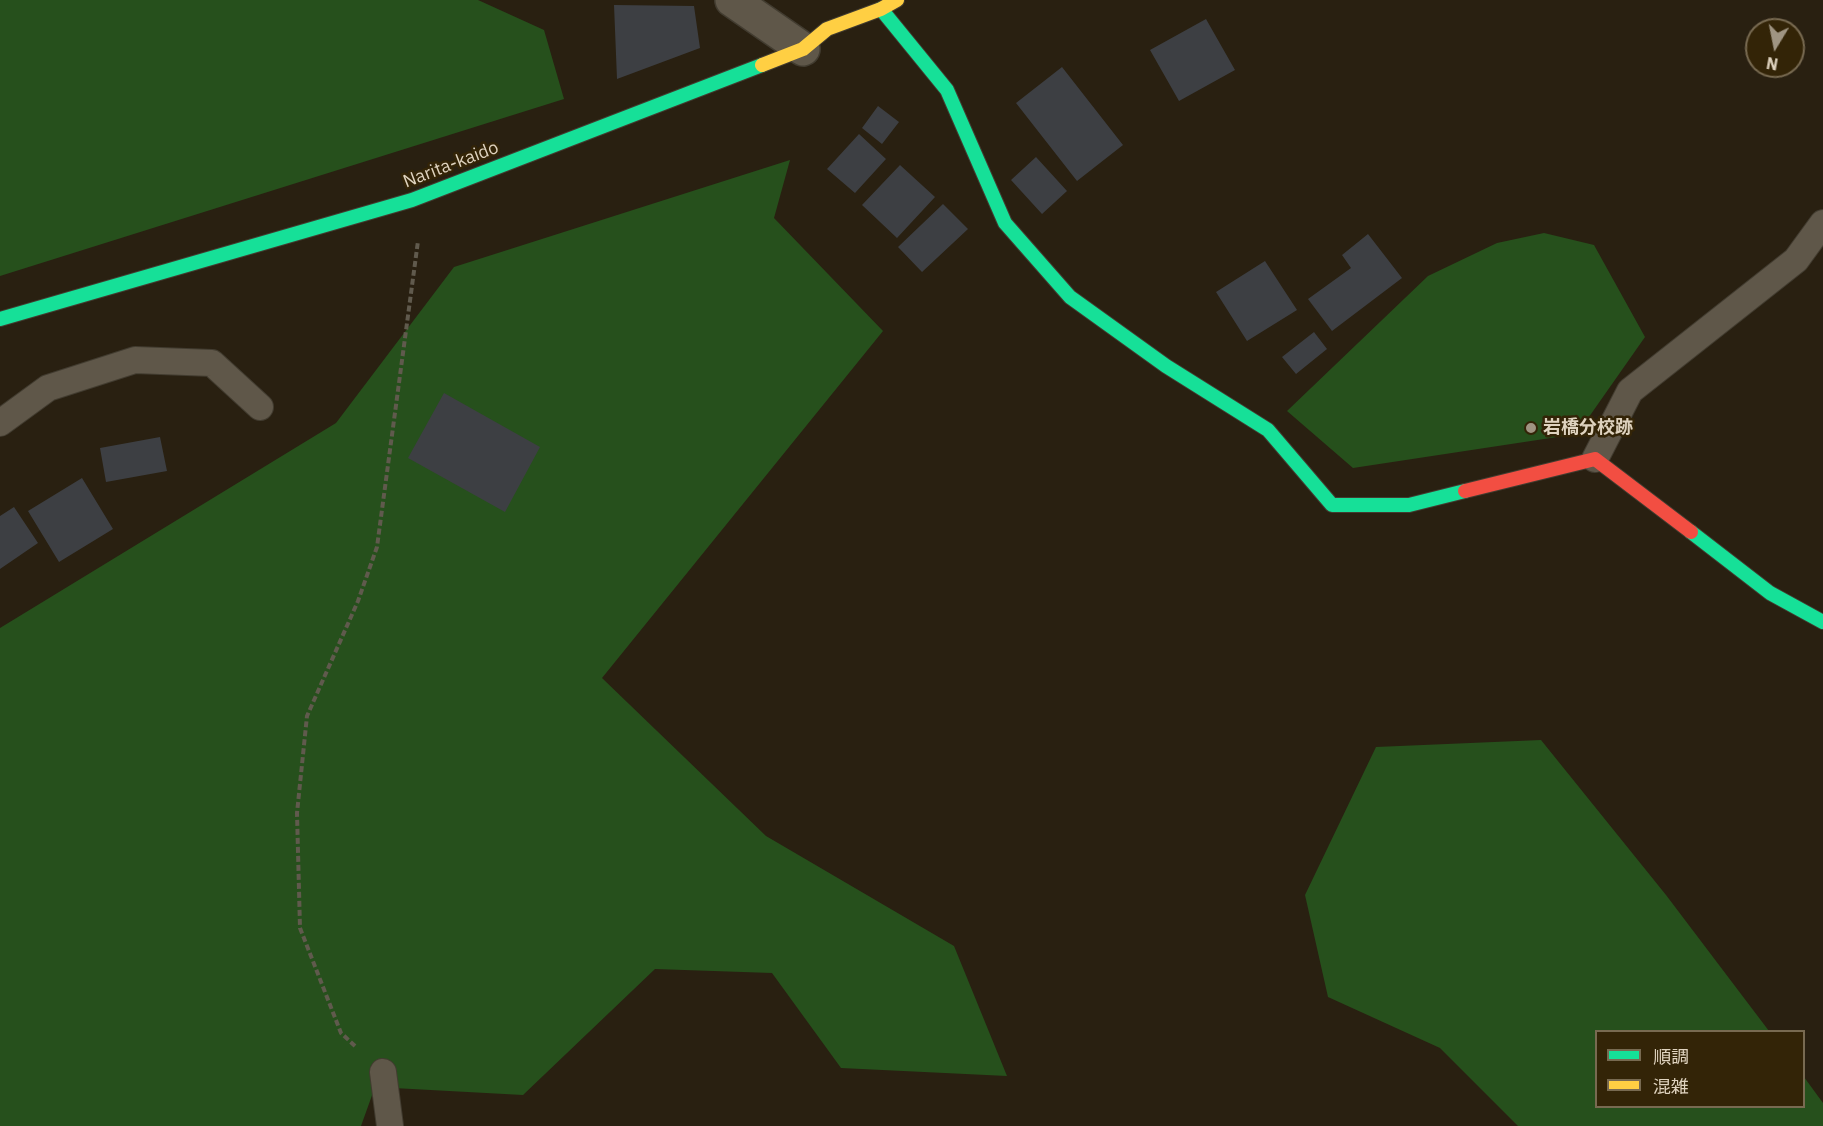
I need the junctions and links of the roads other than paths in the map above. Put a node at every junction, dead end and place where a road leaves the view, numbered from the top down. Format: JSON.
{"nodes":[{"id":1,"x":732,"y":0,"type":"edge"},
{"id":2,"x":897,"y":0,"type":"edge"},
{"id":3,"x":881,"y":9,"type":"junction"},
{"id":4,"x":802,"y":49,"type":"junction"},
{"id":5,"x":1823,"y":223,"type":"edge"},
{"id":6,"x":0,"y":319,"type":"edge"},
{"id":7,"x":260,"y":407,"type":"dead end"},
{"id":8,"x":0,"y":423,"type":"edge"},
{"id":9,"x":1594,"y":459,"type":"junction"},
{"id":10,"x":1823,"y":622,"type":"edge"},
{"id":11,"x":383,"y":1072,"type":"road end"},
{"id":12,"x":390,"y":1126,"type":"edge"}],
"edges":[{"from":1,"to":4,"type":"street"},
{"from":2,"to":3,"type":"main road","name":"Narita-kaido"},
{"from":3,"to":4,"type":"main road","name":"Narita-kaido"},
{"from":3,"to":9,"type":"main road"},
{"from":4,"to":6,"type":"main road","name":"Narita-kaido"},
{"from":5,"to":9,"type":"lane"},
{"from":7,"to":8,"type":"lane"},
{"from":9,"to":10,"type":"main road"},
{"from":11,"to":12,"type":"lane"}]}
